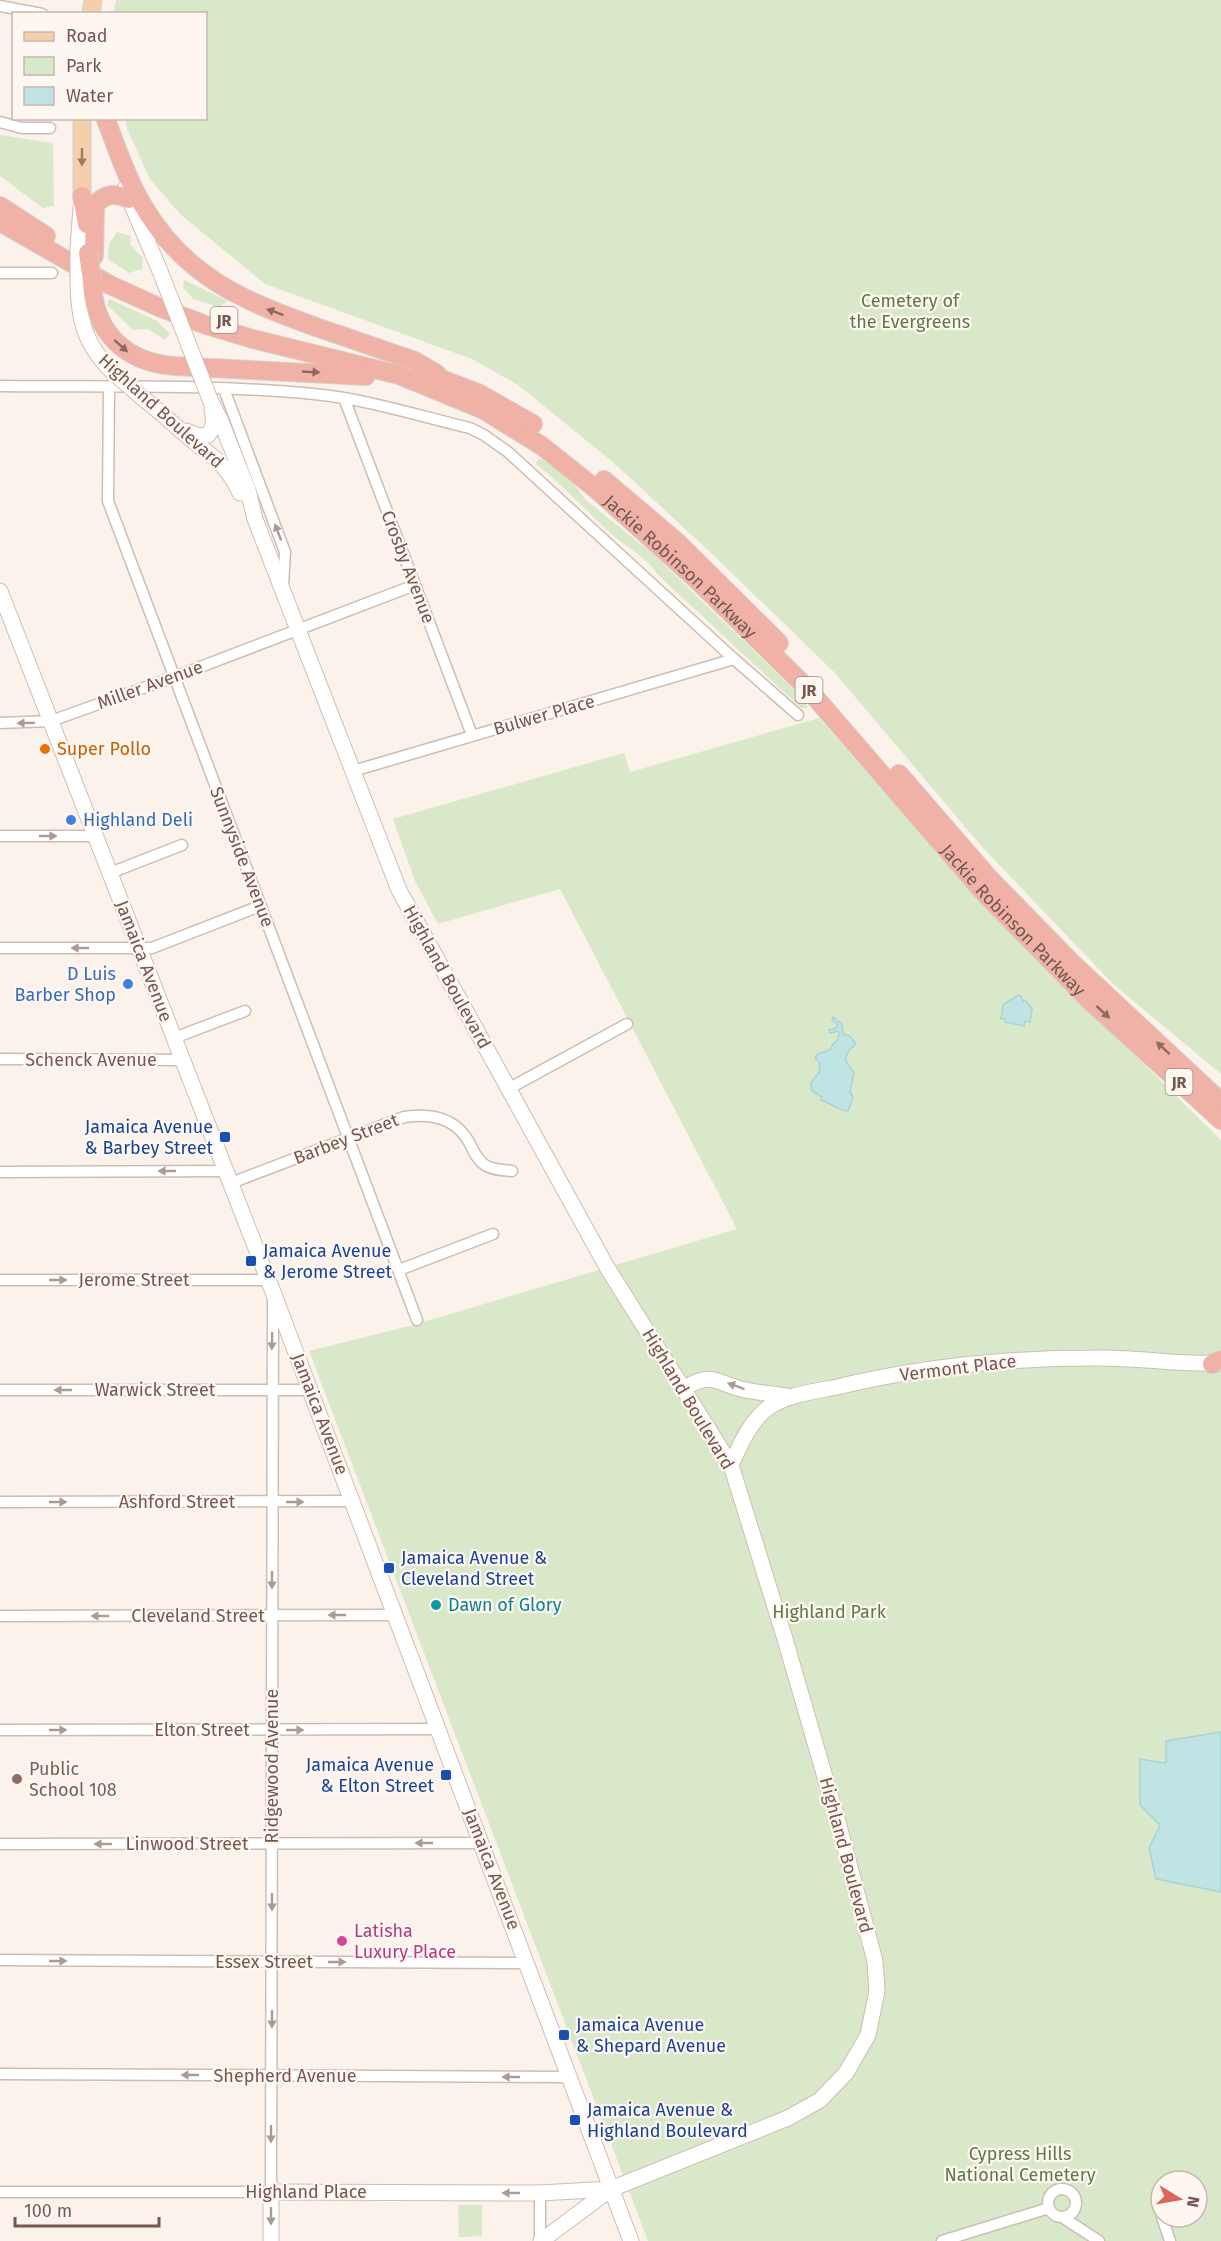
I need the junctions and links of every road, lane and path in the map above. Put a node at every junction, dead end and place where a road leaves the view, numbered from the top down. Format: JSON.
{"nodes":[{"id":1,"x":0,"y":6,"type":"edge"},
{"id":2,"x":32,"y":12,"type":"edge"},
{"id":3,"x":82,"y":120,"type":"edge"},
{"id":4,"x":105,"y":120,"type":"edge"},
{"id":5,"x":105,"y":120,"type":"edge"},
{"id":6,"x":0,"y":122,"type":"edge"},
{"id":7,"x":50,"y":128,"type":"dead end"},
{"id":8,"x":82,"y":196,"type":"joint"},
{"id":9,"x":129,"y":199,"type":"junction"},
{"id":10,"x":0,"y":206,"type":"edge"},
{"id":11,"x":0,"y":222,"type":"edge"},
{"id":12,"x":87,"y":227,"type":"junction"},
{"id":13,"x":0,"y":273,"type":"edge"},
{"id":14,"x":52,"y":273,"type":"dead end"},
{"id":15,"x":88,"y":291,"type":"junction"},
{"id":16,"x":113,"y":381,"type":"junction"},
{"id":17,"x":441,"y":384,"type":"junction"},
{"id":18,"x":0,"y":386,"type":"edge"},
{"id":19,"x":224,"y":388,"type":"junction"},
{"id":20,"x":344,"y":398,"type":"junction"},
{"id":21,"x":211,"y":404,"type":"junction"},
{"id":22,"x":171,"y":421,"type":"junction"},
{"id":23,"x":255,"y":519,"type":"junction"},
{"id":24,"x":415,"y":585,"type":"junction"},
{"id":25,"x":283,"y":589,"type":"junction"},
{"id":26,"x":0,"y":591,"type":"edge"},
{"id":27,"x":4,"y":613,"type":"edge"},
{"id":28,"x":297,"y":630,"type":"junction"},
{"id":29,"x":734,"y":660,"type":"junction"},
{"id":30,"x":174,"y":677,"type":"junction"},
{"id":31,"x":798,"y":715,"type":"dead end"},
{"id":32,"x":51,"y":721,"type":"junction"},
{"id":33,"x":0,"y":723,"type":"edge"},
{"id":34,"x":472,"y":735,"type":"junction"},
{"id":35,"x":353,"y":771,"type":"junction"},
{"id":36,"x":0,"y":836,"type":"edge"},
{"id":37,"x":95,"y":836,"type":"junction"},
{"id":38,"x":182,"y":845,"type":"dead end"},
{"id":39,"x":110,"y":873,"type":"junction"},
{"id":40,"x":260,"y":906,"type":"junction"},
{"id":41,"x":0,"y":948,"type":"edge"},
{"id":42,"x":139,"y":948,"type":"junction"},
{"id":43,"x":245,"y":1011,"type":"dead end"},
{"id":44,"x":627,"y":1024,"type":"dead end"},
{"id":45,"x":174,"y":1038,"type":"junction"},
{"id":46,"x":0,"y":1059,"type":"edge"},
{"id":47,"x":183,"y":1060,"type":"junction"},
{"id":48,"x":508,"y":1089,"type":"junction"},
{"id":49,"x":1221,"y":1102,"type":"edge"},
{"id":50,"x":1221,"y":1120,"type":"edge"},
{"id":51,"x":348,"y":1138,"type":"junction"},
{"id":52,"x":512,"y":1170,"type":"dead end"},
{"id":53,"x":0,"y":1172,"type":"edge"},
{"id":54,"x":228,"y":1177,"type":"junction"},
{"id":55,"x":493,"y":1234,"type":"dead end"},
{"id":56,"x":399,"y":1270,"type":"junction"},
{"id":57,"x":0,"y":1280,"type":"edge"},
{"id":58,"x":271,"y":1286,"type":"junction"},
{"id":59,"x":417,"y":1320,"type":"dead end"},
{"id":60,"x":1218,"y":1362,"type":"edge"},
{"id":61,"x":684,"y":1388,"type":"junction"},
{"id":62,"x":0,"y":1390,"type":"edge"},
{"id":63,"x":272,"y":1390,"type":"junction"},
{"id":64,"x":311,"y":1390,"type":"junction"},
{"id":65,"x":791,"y":1397,"type":"junction"},
{"id":66,"x":731,"y":1465,"type":"junction"},
{"id":67,"x":0,"y":1502,"type":"edge"},
{"id":68,"x":272,"y":1502,"type":"junction"},
{"id":69,"x":353,"y":1502,"type":"junction"},
{"id":70,"x":396,"y":1615,"type":"junction"},
{"id":71,"x":0,"y":1616,"type":"edge"},
{"id":72,"x":272,"y":1616,"type":"junction"},
{"id":73,"x":0,"y":1730,"type":"edge"},
{"id":74,"x":272,"y":1730,"type":"junction"},
{"id":75,"x":439,"y":1730,"type":"junction"},
{"id":76,"x":482,"y":1843,"type":"junction"},
{"id":77,"x":0,"y":1844,"type":"edge"},
{"id":78,"x":272,"y":1844,"type":"junction"},
{"id":79,"x":0,"y":1960,"type":"edge"},
{"id":80,"x":272,"y":1962,"type":"junction"},
{"id":81,"x":527,"y":1963,"type":"junction"},
{"id":82,"x":0,"y":2074,"type":"edge"},
{"id":83,"x":271,"y":2076,"type":"junction"},
{"id":84,"x":570,"y":2077,"type":"junction"},
{"id":85,"x":611,"y":2189,"type":"junction"},
{"id":86,"x":0,"y":2192,"type":"edge"},
{"id":87,"x":271,"y":2192,"type":"junction"},
{"id":88,"x":540,"y":2193,"type":"junction"},
{"id":89,"x":1049,"y":2208,"type":"junction"},
{"id":90,"x":1062,"y":2217,"type":"junction"},
{"id":91,"x":271,"y":2241,"type":"edge"},
{"id":92,"x":541,"y":2241,"type":"edge"},
{"id":93,"x":631,"y":2241,"type":"edge"},
{"id":94,"x":942,"y":2241,"type":"edge"},
{"id":95,"x":1099,"y":2241,"type":"edge"}],
"edges":[{"from":1,"to":2,"type":"street"},
{"from":3,"to":8,"type":"main road","one_way":true},
{"from":4,"to":9,"type":"main road","name":"Highland Boulevard"},
{"from":17,"to":5,"type":"highway","one_way":true},
{"from":6,"to":7,"type":"street"},
{"from":8,"to":12,"type":"highway"},
{"from":9,"to":12,"type":"highway"},
{"from":9,"to":21,"type":"main road","name":"Highland Boulevard","bridge":true},
{"from":10,"to":17,"type":"highway","name":"Jackie Robinson Parkway","number":"JR"},
{"from":11,"to":17,"type":"highway","name":"Jackie Robinson Parkway","number":"JR"},
{"from":12,"to":15,"type":"highway","bridge":true},
{"from":13,"to":14,"type":"street"},
{"from":15,"to":16,"type":"main road","name":"Highland Boulevard"},
{"from":15,"to":17,"type":"highway","one_way":true},
{"from":16,"to":18,"type":"street","name":"Jackie Robinson Parkway"},
{"from":16,"to":19,"type":"street","name":"Jackie Robinson Parkway"},
{"from":16,"to":22,"type":"main road","name":"Highland Boulevard","bridge":true},
{"from":16,"to":30,"type":"street","name":"Sunnyside Avenue"},
{"from":49,"to":17,"type":"highway","name":"Jackie Robinson Parkway","number":"JR","one_way":true},
{"from":17,"to":50,"type":"highway","name":"Jackie Robinson Parkway","number":"JR","one_way":true},
{"from":19,"to":20,"type":"street","name":"Jackie Robinson Parkway"},
{"from":25,"to":19,"type":"street","name":"Highland Boulevard","one_way":true},
{"from":20,"to":24,"type":"street","name":"Crosby Avenue"},
{"from":20,"to":29,"type":"street","name":"Jackie Robinson Parkway"},
{"from":21,"to":22,"type":"main road"},
{"from":21,"to":23,"type":"main road","name":"Highland Boulevard"},
{"from":22,"to":23,"type":"main road","name":"Highland Boulevard"},
{"from":23,"to":25,"type":"main road","name":"Highland Boulevard"},
{"from":24,"to":28,"type":"street","name":"Miller Avenue"},
{"from":24,"to":34,"type":"street","name":"Crosby Avenue"},
{"from":25,"to":28,"type":"main road","name":"Highland Boulevard"},
{"from":26,"to":27,"type":"main road","name":"Jamaica Avenue"},
{"from":27,"to":32,"type":"main road","name":"Jamaica Avenue"},
{"from":28,"to":30,"type":"street","name":"Miller Avenue"},
{"from":28,"to":35,"type":"main road","name":"Highland Boulevard"},
{"from":29,"to":31,"type":"street","name":"Jackie Robinson Parkway"},
{"from":29,"to":34,"type":"street","name":"Bulwer Place"},
{"from":30,"to":32,"type":"street","name":"Miller Avenue"},
{"from":30,"to":40,"type":"street","name":"Sunnyside Avenue"},
{"from":32,"to":33,"type":"street","name":"Miller Avenue","one_way":true},
{"from":32,"to":37,"type":"main road","name":"Jamaica Avenue"},
{"from":34,"to":35,"type":"street","name":"Bulwer Place"},
{"from":35,"to":48,"type":"main road","name":"Highland Boulevard"},
{"from":36,"to":37,"type":"street","one_way":true},
{"from":37,"to":39,"type":"main road","name":"Jamaica Avenue"},
{"from":38,"to":39,"type":"street"},
{"from":39,"to":42,"type":"main road","name":"Jamaica Avenue"},
{"from":40,"to":42,"type":"street"},
{"from":40,"to":51,"type":"street","name":"Sunnyside Avenue"},
{"from":42,"to":41,"type":"street","one_way":true},
{"from":42,"to":45,"type":"main road","name":"Jamaica Avenue"},
{"from":43,"to":45,"type":"street"},
{"from":44,"to":48,"type":"street"},
{"from":45,"to":47,"type":"main road","name":"Jamaica Avenue"},
{"from":46,"to":47,"type":"street","name":"Schenck Avenue"},
{"from":47,"to":54,"type":"main road","name":"Jamaica Avenue"},
{"from":48,"to":61,"type":"main road","name":"Highland Boulevard"},
{"from":51,"to":52,"type":"street","name":"Barbey Street"},
{"from":51,"to":54,"type":"street","name":"Barbey Street"},
{"from":51,"to":56,"type":"street","name":"Sunnyside Avenue"},
{"from":54,"to":53,"type":"street","name":"Barbey Street","one_way":true},
{"from":54,"to":58,"type":"main road","name":"Jamaica Avenue"},
{"from":55,"to":56,"type":"street"},
{"from":56,"to":59,"type":"street","name":"Sunnyside Avenue"},
{"from":57,"to":58,"type":"street","name":"Jerome Street","one_way":true},
{"from":58,"to":63,"type":"street","name":"Ridgewood Avenue","one_way":true},
{"from":58,"to":64,"type":"main road","name":"Jamaica Avenue"},
{"from":60,"to":65,"type":"main road","name":"Vermont Place"},
{"from":65,"to":61,"type":"main road","one_way":true},
{"from":61,"to":66,"type":"main road","name":"Highland Boulevard"},
{"from":63,"to":62,"type":"street","name":"Warwick Street","one_way":true},
{"from":63,"to":64,"type":"street","name":"Warwick Street"},
{"from":63,"to":68,"type":"street","name":"Ridgewood Avenue"},
{"from":64,"to":69,"type":"main road","name":"Jamaica Avenue"},
{"from":65,"to":66,"type":"main road","name":"Vermont Place"},
{"from":66,"to":85,"type":"main road","name":"Highland Boulevard"},
{"from":67,"to":68,"type":"street","name":"Ashford Street","one_way":true},
{"from":68,"to":69,"type":"street","name":"Ashford Street","one_way":true},
{"from":68,"to":72,"type":"street","name":"Ridgewood Avenue","one_way":true},
{"from":69,"to":70,"type":"main road","name":"Jamaica Avenue"},
{"from":70,"to":72,"type":"street","name":"Cleveland Street","one_way":true},
{"from":70,"to":75,"type":"main road","name":"Jamaica Avenue"},
{"from":72,"to":71,"type":"street","name":"Cleveland Street","one_way":true},
{"from":72,"to":74,"type":"street","name":"Ridgewood Avenue"},
{"from":73,"to":74,"type":"street","name":"Elton Street","one_way":true},
{"from":74,"to":75,"type":"street","name":"Elton Street","one_way":true},
{"from":74,"to":78,"type":"street","name":"Ridgewood Avenue"},
{"from":75,"to":76,"type":"main road","name":"Jamaica Avenue"},
{"from":76,"to":78,"type":"street","name":"Linwood Street","one_way":true},
{"from":76,"to":81,"type":"main road","name":"Jamaica Avenue"},
{"from":78,"to":77,"type":"street","name":"Linwood Street","one_way":true},
{"from":78,"to":80,"type":"street","name":"Ridgewood Avenue","one_way":true},
{"from":79,"to":80,"type":"street","name":"Essex Street","one_way":true},
{"from":80,"to":81,"type":"street","name":"Essex Street","one_way":true},
{"from":80,"to":83,"type":"street","name":"Ridgewood Avenue","one_way":true},
{"from":81,"to":84,"type":"main road","name":"Jamaica Avenue"},
{"from":83,"to":82,"type":"street","name":"Shepherd Avenue","one_way":true},
{"from":84,"to":83,"type":"street","name":"Shepherd Avenue","one_way":true},
{"from":83,"to":87,"type":"street","name":"Ridgewood Avenue","one_way":true},
{"from":84,"to":85,"type":"main road","name":"Jamaica Avenue"},
{"from":85,"to":88,"type":"main road","name":"Highland Place"},
{"from":85,"to":92,"type":"main road"},
{"from":85,"to":93,"type":"main road","name":"Jamaica Avenue"},
{"from":86,"to":87,"type":"street","name":"Highland Place"},
{"from":88,"to":87,"type":"main road","name":"Highland Place","one_way":true},
{"from":87,"to":91,"type":"main road","name":"Ridgewood Avenue","one_way":true},
{"from":88,"to":92,"type":"street"},
{"from":89,"to":90,"type":"street"},
{"from":89,"to":90,"type":"street"},
{"from":89,"to":94,"type":"street"},
{"from":90,"to":95,"type":"street"}]}
